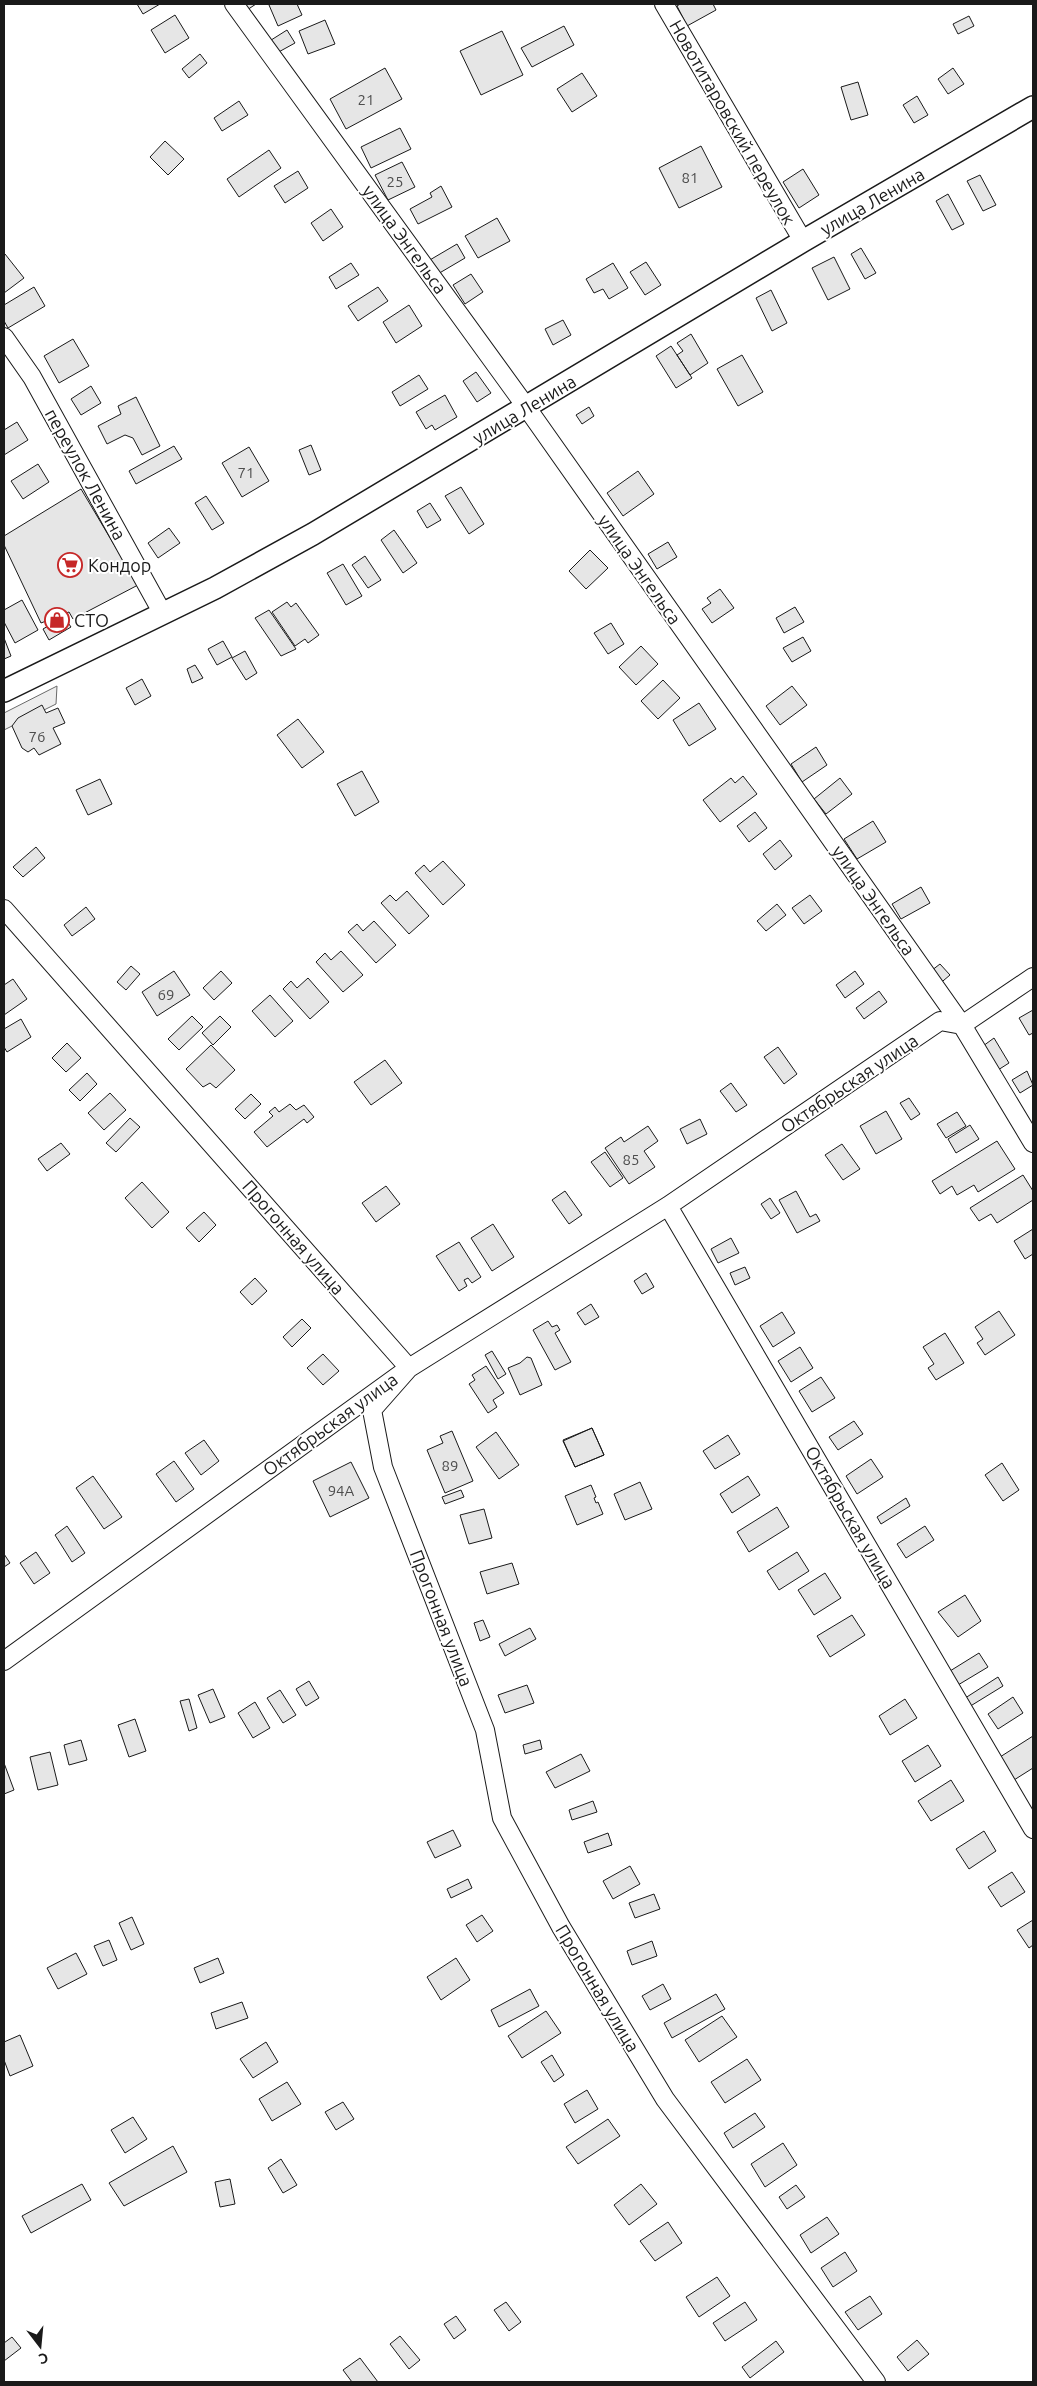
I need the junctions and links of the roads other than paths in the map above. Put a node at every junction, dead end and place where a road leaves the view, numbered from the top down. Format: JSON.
{"nodes":[{"id":1,"x":234,"y":4,"type":"edge"},
{"id":2,"x":664,"y":4,"type":"edge"},
{"id":3,"x":1033,"y":107,"type":"edge"},
{"id":4,"x":803,"y":241,"type":"junction"},
{"id":5,"x":4,"y":337,"type":"edge"},
{"id":6,"x":527,"y":408,"type":"junction"},
{"id":7,"x":163,"y":614,"type":"junction"},
{"id":8,"x":4,"y":691,"type":"edge"},
{"id":9,"x":4,"y":909,"type":"edge"},
{"id":10,"x":1033,"y":977,"type":"edge"},
{"id":11,"x":962,"y":1025,"type":"junction"},
{"id":12,"x":1033,"y":1143,"type":"edge"},
{"id":13,"x":668,"y":1206,"type":"junction"},
{"id":14,"x":409,"y":1368,"type":"junction"},
{"id":15,"x":4,"y":1661,"type":"edge"},
{"id":16,"x":1033,"y":1830,"type":"edge"},
{"id":17,"x":876,"y":2382,"type":"edge"}],
"edges":[{"from":1,"to":6,"type":"street","name":"улица Энгельса"},
{"from":2,"to":4,"type":"street","name":"Новотитаровский переулок"},
{"from":3,"to":4,"type":"street","name":"улица Ленина"},
{"from":4,"to":6,"type":"street","name":"улица Ленина"},
{"from":5,"to":7,"type":"street","name":"переулок Ленина"},
{"from":6,"to":7,"type":"street","name":"улица Ленина"},
{"from":6,"to":11,"type":"street","name":"улица Энгельса"},
{"from":7,"to":8,"type":"street","name":"улица Ленина"},
{"from":9,"to":14,"type":"street","name":"Прогонная улица"},
{"from":10,"to":11,"type":"street"},
{"from":11,"to":12,"type":"street","name":"улица Энгельса"},
{"from":11,"to":13,"type":"street","name":"Октябрьская улица"},
{"from":13,"to":14,"type":"street","name":"Октябрьская улица"},
{"from":13,"to":16,"type":"street","name":"Октябрьская улица"},
{"from":14,"to":15,"type":"street","name":"Октябрьская улица"},
{"from":14,"to":17,"type":"street","name":"Прогонная улица"}]}
